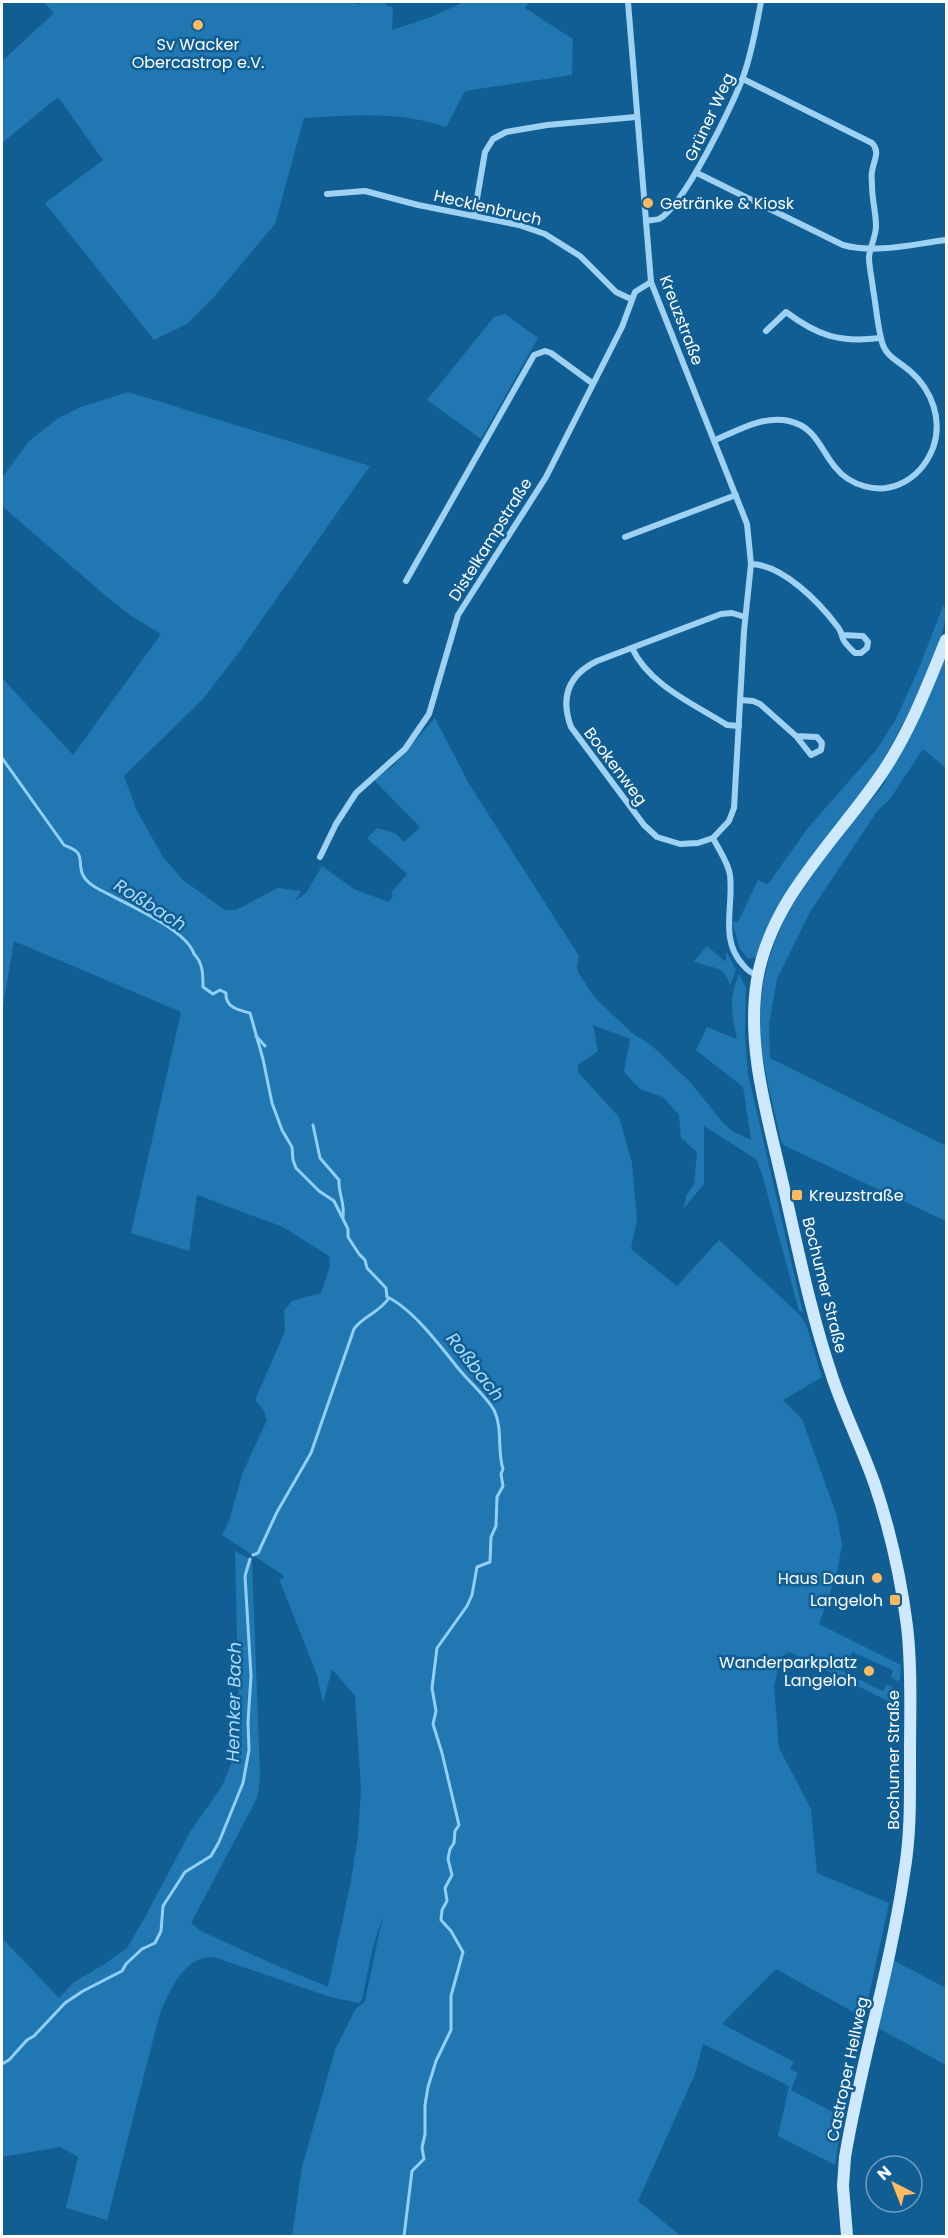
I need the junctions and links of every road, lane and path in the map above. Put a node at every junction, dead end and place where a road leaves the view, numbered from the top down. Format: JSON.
{"nodes":[{"id":1,"x":628,"y":2,"type":"edge"},
{"id":2,"x":762,"y":2,"type":"edge"},
{"id":3,"x":743,"y":79,"type":"junction"},
{"id":4,"x":636,"y":117,"type":"junction"},
{"id":5,"x":697,"y":173,"type":"junction"},
{"id":6,"x":327,"y":194,"type":"dead end"},
{"id":7,"x":474,"y":216,"type":"junction"},
{"id":8,"x":646,"y":221,"type":"junction"},
{"id":9,"x":946,"y":240,"type":"edge"},
{"id":10,"x":871,"y":248,"type":"junction"},
{"id":11,"x":651,"y":282,"type":"junction"},
{"id":12,"x":632,"y":299,"type":"junction"},
{"id":13,"x":766,"y":331,"type":"dead end"},
{"id":14,"x":880,"y":338,"type":"junction"},
{"id":15,"x":592,"y":383,"type":"junction"},
{"id":16,"x":715,"y":440,"type":"junction"},
{"id":17,"x":736,"y":495,"type":"junction"},
{"id":18,"x":625,"y":537,"type":"dead end"},
{"id":19,"x":751,"y":564,"type":"junction"},
{"id":20,"x":406,"y":581,"type":"dead end"},
{"id":21,"x":745,"y":617,"type":"junction"},
{"id":22,"x":842,"y":635,"type":"dead end"},
{"id":23,"x":946,"y":640,"type":"edge"},
{"id":24,"x":632,"y":648,"type":"junction"},
{"id":25,"x":740,"y":700,"type":"junction"},
{"id":26,"x":739,"y":726,"type":"junction"},
{"id":27,"x":796,"y":736,"type":"dead end"},
{"id":28,"x":713,"y":838,"type":"junction"},
{"id":29,"x":320,"y":857,"type":"dead end"},
{"id":30,"x":758,"y":975,"type":"junction"},
{"id":31,"x":898,"y":1909,"type":"joint"},
{"id":32,"x":848,"y":2236,"type":"edge"}],
"edges":[{"from":1,"to":4,"type":"street","name":"Kreuzstraße"},
{"from":2,"to":3,"type":"street","name":"Grüner Weg"},
{"from":3,"to":5,"type":"street","name":"Grüner Weg"},
{"from":3,"to":10,"type":"street"},
{"from":4,"to":7,"type":"street"},
{"from":4,"to":8,"type":"street","name":"Kreuzstraße"},
{"from":5,"to":8,"type":"street","name":"Grüner Weg"},
{"from":5,"to":10,"type":"street"},
{"from":6,"to":7,"type":"street","name":"Hecklenbruch"},
{"from":7,"to":12,"type":"street","name":"Hecklenbruch"},
{"from":8,"to":11,"type":"street","name":"Kreuzstraße"},
{"from":9,"to":10,"type":"street"},
{"from":10,"to":14,"type":"street"},
{"from":11,"to":12,"type":"street"},
{"from":11,"to":16,"type":"street","name":"Kreuzstraße"},
{"from":12,"to":15,"type":"street","name":"Distelkampstraße"},
{"from":13,"to":14,"type":"street"},
{"from":14,"to":16,"type":"street"},
{"from":15,"to":20,"type":"street"},
{"from":15,"to":29,"type":"street","name":"Distelkampstraße"},
{"from":16,"to":17,"type":"street","name":"Kreuzstraße"},
{"from":17,"to":18,"type":"street"},
{"from":17,"to":19,"type":"street","name":"Kreuzstraße"},
{"from":19,"to":21,"type":"street","name":"Kreuzstraße"},
{"from":19,"to":22,"type":"street"},
{"from":21,"to":24,"type":"street","name":"Bookenweg"},
{"from":21,"to":25,"type":"street","name":"Kreuzstraße"},
{"from":23,"to":30,"type":"main road","name":"Bochumer Straße"},
{"from":24,"to":26,"type":"street"},
{"from":24,"to":28,"type":"street","name":"Bookenweg"},
{"from":25,"to":26,"type":"street","name":"Kreuzstraße"},
{"from":25,"to":27,"type":"street"},
{"from":26,"to":28,"type":"street","name":"Kreuzstraße"},
{"from":28,"to":30,"type":"street"},
{"from":30,"to":31,"type":"main road","name":"Bochumer Straße"},
{"from":31,"to":32,"type":"main road","name":"Castroper Hellweg"}]}
